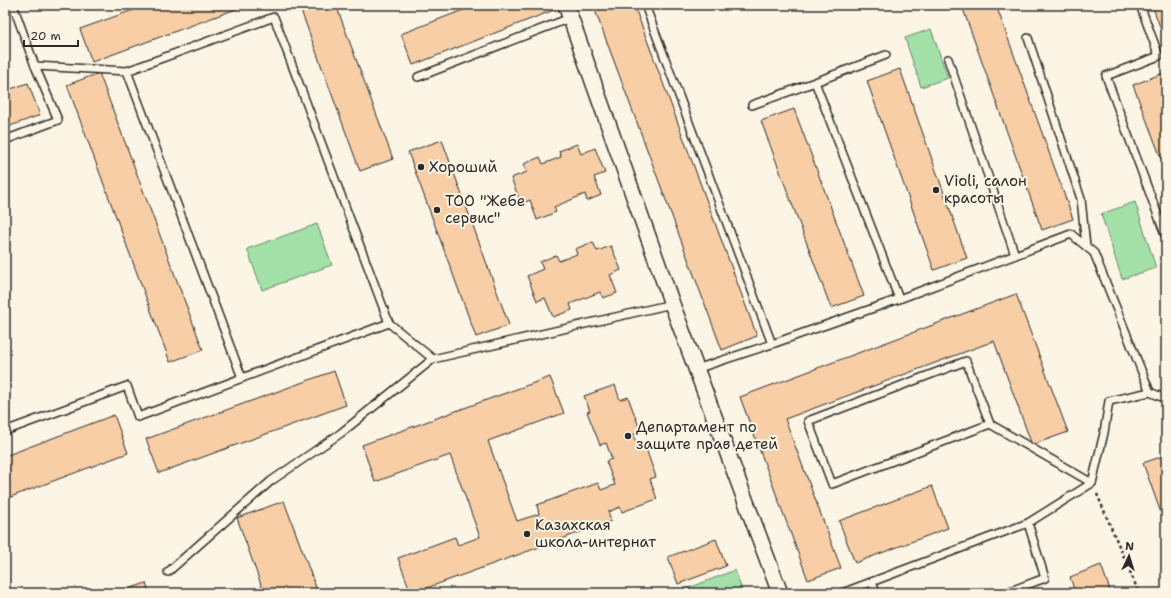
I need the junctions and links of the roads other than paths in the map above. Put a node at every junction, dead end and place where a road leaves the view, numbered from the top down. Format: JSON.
{"nodes":[{"id":1,"x":12,"y":5,"type":"edge"},
{"id":2,"x":645,"y":5,"type":"edge"},
{"id":3,"x":1140,"y":5,"type":"edge"},
{"id":4,"x":568,"y":12,"type":"edge"},
{"id":5,"x":1028,"y":38,"type":"dead end"},
{"id":6,"x":886,"y":55,"type":"dead end"},
{"id":7,"x":948,"y":60,"type":"dead end"},
{"id":8,"x":35,"y":66,"type":"junction"},
{"id":9,"x":127,"y":71,"type":"junction"},
{"id":10,"x":418,"y":77,"type":"dead end"},
{"id":11,"x":815,"y":82,"type":"junction"},
{"id":12,"x":752,"y":105,"type":"dead end"},
{"id":13,"x":5,"y":140,"type":"edge"},
{"id":14,"x":1166,"y":237,"type":"edge"},
{"id":15,"x":1086,"y":246,"type":"junction"},
{"id":16,"x":1015,"y":254,"type":"junction"},
{"id":17,"x":899,"y":299,"type":"junction"},
{"id":18,"x":672,"y":304,"type":"junction"},
{"id":19,"x":389,"y":323,"type":"junction"},
{"id":20,"x":772,"y":344,"type":"junction"},
{"id":21,"x":433,"y":359,"type":"junction"},
{"id":22,"x":696,"y":369,"type":"junction"},
{"id":23,"x":242,"y":378,"type":"junction"},
{"id":24,"x":1150,"y":392,"type":"junction"},
{"id":25,"x":1166,"y":399,"type":"edge"},
{"id":26,"x":990,"y":424,"type":"junction"},
{"id":27,"x":5,"y":431,"type":"edge"},
{"id":28,"x":1092,"y":482,"type":"junction"},
{"id":29,"x":1028,"y":523,"type":"junction"},
{"id":30,"x":168,"y":572,"type":"dead end"},
{"id":31,"x":872,"y":582,"type":"junction"},
{"id":32,"x":780,"y":593,"type":"edge"},
{"id":33,"x":842,"y":593,"type":"edge"},
{"id":34,"x":876,"y":593,"type":"edge"},
{"id":35,"x":1005,"y":593,"type":"edge"}],
"edges":[{"from":1,"to":8,"type":"lane"},
{"from":2,"to":20,"type":"lane"},
{"from":3,"to":14,"type":"lane"},
{"from":4,"to":10,"type":"lane"},
{"from":4,"to":18,"type":"street"},
{"from":5,"to":15,"type":"lane"},
{"from":6,"to":11,"type":"lane"},
{"from":7,"to":16,"type":"lane"},
{"from":8,"to":9,"type":"lane"},
{"from":8,"to":13,"type":"lane"},
{"from":9,"to":19,"type":"lane"},
{"from":9,"to":23,"type":"lane"},
{"from":11,"to":12,"type":"lane"},
{"from":11,"to":17,"type":"lane"},
{"from":15,"to":16,"type":"lane"},
{"from":15,"to":24,"type":"lane"},
{"from":16,"to":17,"type":"lane"},
{"from":17,"to":20,"type":"lane"},
{"from":18,"to":21,"type":"lane"},
{"from":18,"to":22,"type":"street"},
{"from":19,"to":21,"type":"lane"},
{"from":19,"to":23,"type":"lane"},
{"from":20,"to":22,"type":"lane"},
{"from":21,"to":30,"type":"lane"},
{"from":22,"to":32,"type":"street"},
{"from":23,"to":27,"type":"lane"},
{"from":24,"to":25,"type":"lane"},
{"from":24,"to":28,"type":"lane"},
{"from":26,"to":26,"type":"lane"},
{"from":26,"to":28,"type":"lane"},
{"from":28,"to":29,"type":"lane"},
{"from":29,"to":31,"type":"lane"},
{"from":29,"to":35,"type":"lane"},
{"from":31,"to":33,"type":"lane"},
{"from":31,"to":34,"type":"lane"}]}
